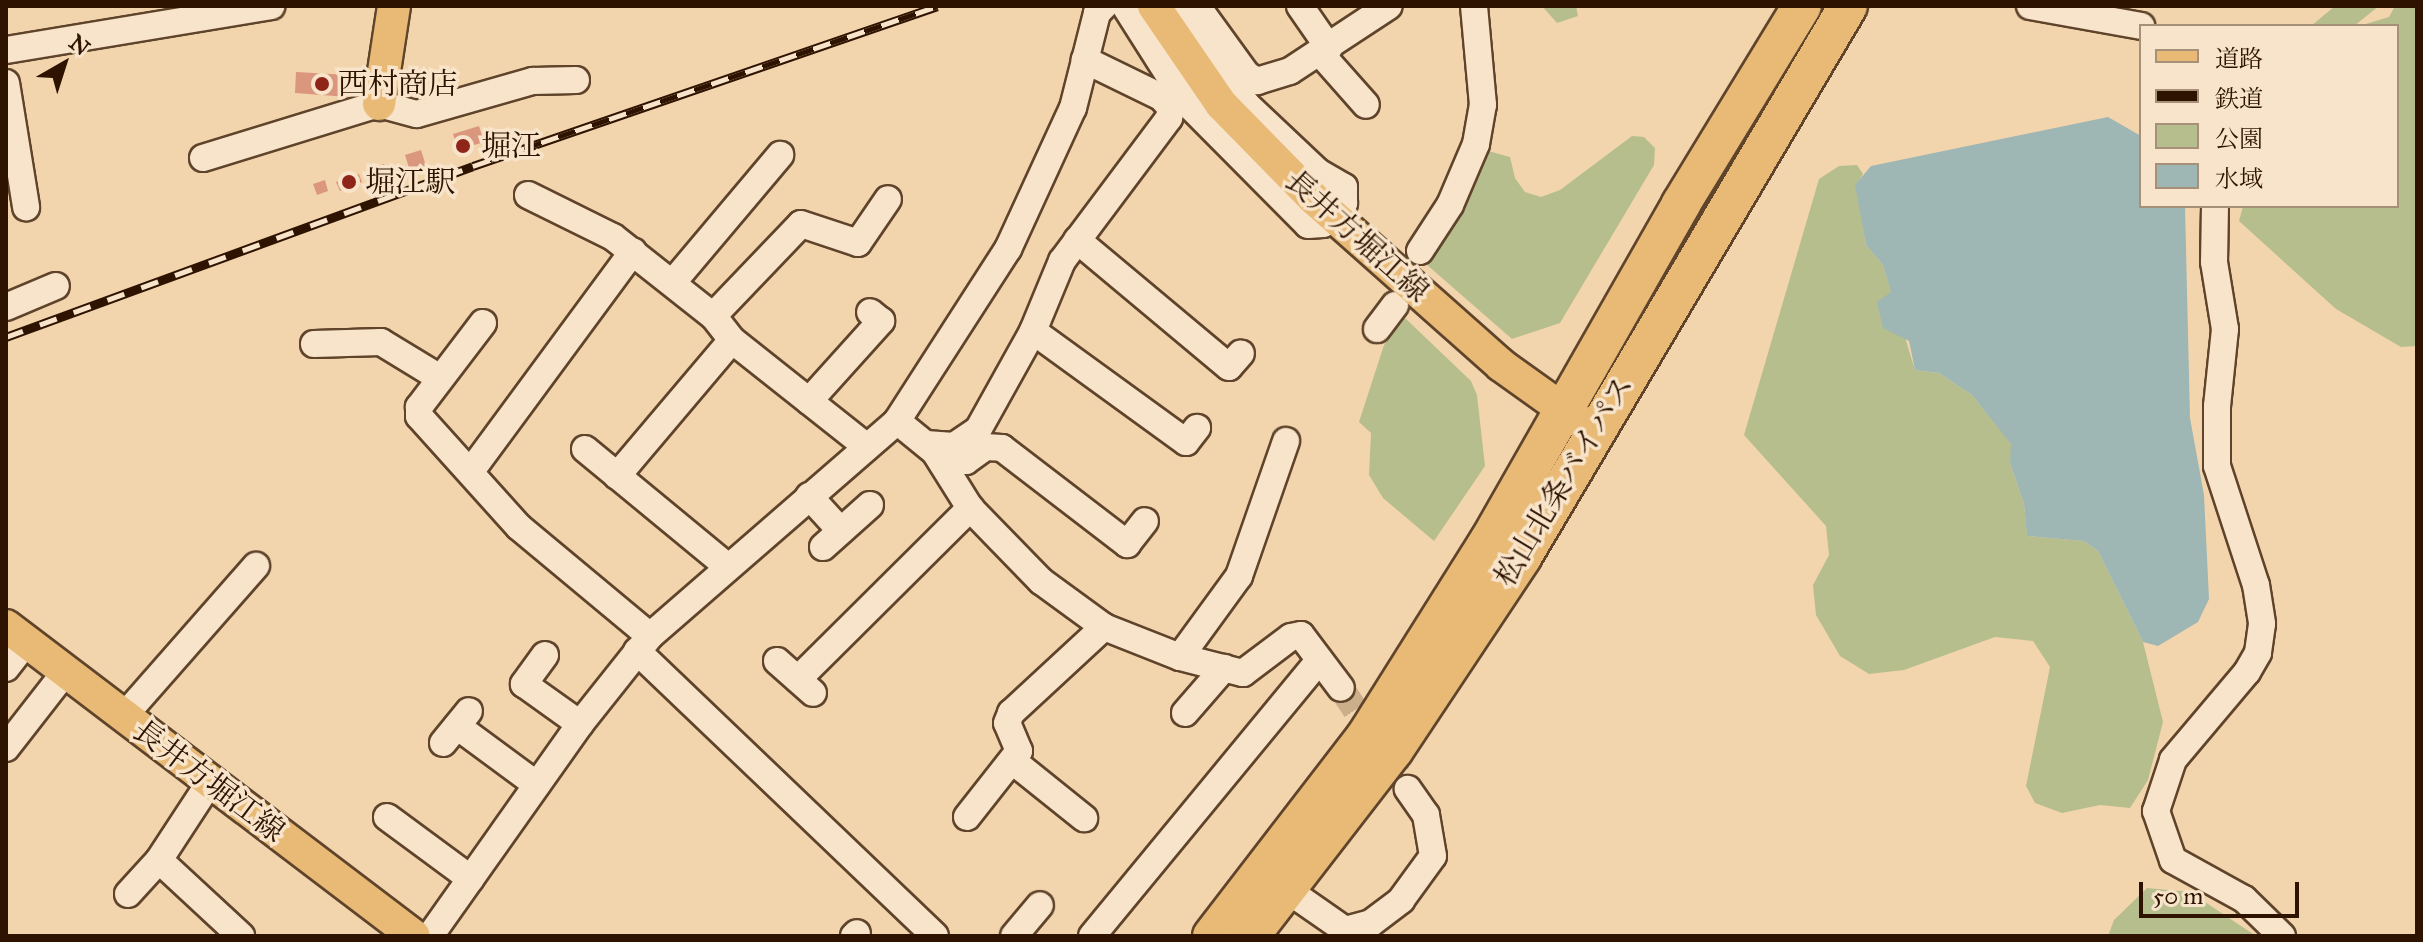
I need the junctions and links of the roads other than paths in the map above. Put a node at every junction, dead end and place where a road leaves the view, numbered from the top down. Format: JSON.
{"nodes":[{"id":1,"x":271,"y":6,"type":"edge"},
{"id":2,"x":394,"y":6,"type":"edge"},
{"id":3,"x":1104,"y":6,"type":"edge"},
{"id":4,"x":1152,"y":6,"type":"edge"},
{"id":5,"x":1197,"y":6,"type":"edge"},
{"id":6,"x":1300,"y":6,"type":"edge"},
{"id":7,"x":1389,"y":6,"type":"edge"},
{"id":8,"x":1474,"y":6,"type":"edge"},
{"id":9,"x":1802,"y":6,"type":"edge"},
{"id":10,"x":1848,"y":6,"type":"edge"},
{"id":11,"x":2030,"y":6,"type":"edge"},
{"id":12,"x":2139,"y":26,"type":"edge"},
{"id":13,"x":6,"y":50,"type":"edge"},
{"id":14,"x":1324,"y":50,"type":"junction"},
{"id":15,"x":1085,"y":60,"type":"junction"},
{"id":16,"x":576,"y":80,"type":"dead end"},
{"id":17,"x":6,"y":83,"type":"edge"},
{"id":18,"x":379,"y":104,"type":"junction"},
{"id":19,"x":1366,"y":105,"type":"dead end"},
{"id":20,"x":780,"y":155,"type":"dead end"},
{"id":21,"x":203,"y":158,"type":"dead end"},
{"id":22,"x":528,"y":195,"type":"dead end"},
{"id":23,"x":888,"y":199,"type":"dead end"},
{"id":24,"x":26,"y":207,"type":"dead end"},
{"id":25,"x":2215,"y":208,"type":"edge"},
{"id":26,"x":1077,"y":240,"type":"junction"},
{"id":27,"x":633,"y":251,"type":"junction"},
{"id":28,"x":1420,"y":251,"type":"dead end"},
{"id":29,"x":674,"y":281,"type":"junction"},
{"id":30,"x":56,"y":286,"type":"dead end"},
{"id":31,"x":1395,"y":305,"type":"dead end"},
{"id":32,"x":6,"y":307,"type":"edge"},
{"id":33,"x":870,"y":312,"type":"dead end"},
{"id":34,"x":713,"y":316,"type":"junction"},
{"id":35,"x":483,"y":323,"type":"dead end"},
{"id":36,"x":1377,"y":329,"type":"dead end"},
{"id":37,"x":1033,"y":331,"type":"junction"},
{"id":38,"x":732,"y":340,"type":"junction"},
{"id":39,"x":314,"y":344,"type":"dead end"},
{"id":40,"x":1241,"y":353,"type":"dead end"},
{"id":41,"x":440,"y":378,"type":"junction"},
{"id":42,"x":809,"y":401,"type":"junction"},
{"id":43,"x":1563,"y":410,"type":"junction"},
{"id":44,"x":897,"y":421,"type":"junction"},
{"id":45,"x":1197,"y":428,"type":"dead end"},
{"id":46,"x":1594,"y":431,"type":"junction"},
{"id":47,"x":1287,"y":441,"type":"dead end"},
{"id":48,"x":867,"y":447,"type":"junction"},
{"id":49,"x":585,"y":449,"type":"dead end"},
{"id":50,"x":934,"y":453,"type":"junction"},
{"id":51,"x":471,"y":471,"type":"junction"},
{"id":52,"x":617,"y":476,"type":"junction"},
{"id":53,"x":809,"y":496,"type":"junction"},
{"id":54,"x":870,"y":505,"type":"dead end"},
{"id":55,"x":970,"y":508,"type":"junction"},
{"id":56,"x":1145,"y":521,"type":"dead end"},
{"id":57,"x":258,"y":567,"type":"dead end"},
{"id":58,"x":728,"y":567,"type":"junction"},
{"id":59,"x":1104,"y":627,"type":"junction"},
{"id":60,"x":16,"y":633,"type":"edge"},
{"id":61,"x":643,"y":643,"type":"junction"},
{"id":62,"x":545,"y":655,"type":"dead end"},
{"id":63,"x":1180,"y":657,"type":"junction"},
{"id":64,"x":777,"y":661,"type":"dead end"},
{"id":65,"x":1317,"y":663,"type":"junction"},
{"id":66,"x":6,"y":668,"type":"edge"},
{"id":67,"x":1224,"y":668,"type":"junction"},
{"id":68,"x":66,"y":671,"type":"junction"},
{"id":69,"x":1341,"y":688,"type":"tunnel mouth"},
{"id":70,"x":1185,"y":713,"type":"dead end"},
{"id":71,"x":124,"y":716,"type":"junction"},
{"id":72,"x":580,"y":724,"type":"junction"},
{"id":73,"x":456,"y":727,"type":"dead end"},
{"id":74,"x":6,"y":748,"type":"edge"},
{"id":75,"x":1014,"y":762,"type":"junction"},
{"id":76,"x":210,"y":782,"type":"junction"},
{"id":77,"x":537,"y":785,"type":"junction"},
{"id":78,"x":1408,"y":789,"type":"tunnel mouth"},
{"id":79,"x":387,"y":817,"type":"dead end"},
{"id":80,"x":967,"y":817,"type":"dead end"},
{"id":81,"x":1084,"y":818,"type":"dead end"},
{"id":82,"x":159,"y":860,"type":"junction"},
{"id":83,"x":471,"y":879,"type":"junction"},
{"id":84,"x":1286,"y":889,"type":"junction"},
{"id":85,"x":128,"y":894,"type":"dead end"},
{"id":86,"x":1040,"y":905,"type":"dead end"},
{"id":87,"x":924,"y":932,"type":"edge"},
{"id":88,"x":1359,"y":933,"type":"edge"},
{"id":89,"x":241,"y":936,"type":"edge"},
{"id":90,"x":414,"y":936,"type":"edge"},
{"id":91,"x":430,"y":936,"type":"edge"},
{"id":92,"x":1014,"y":936,"type":"edge"},
{"id":93,"x":1092,"y":936,"type":"edge"},
{"id":94,"x":1212,"y":936,"type":"edge"},
{"id":95,"x":1250,"y":936,"type":"edge"},
{"id":96,"x":2282,"y":936,"type":"edge"}],
"edges":[{"from":1,"to":13,"type":"street"},
{"from":2,"to":18,"type":"main road"},
{"from":3,"to":15,"type":"street"},
{"from":4,"to":43,"type":"main road","name":"長井方堀江線"},
{"from":5,"to":14,"type":"street"},
{"from":6,"to":14,"type":"street"},
{"from":7,"to":14,"type":"street"},
{"from":8,"to":28,"type":"street"},
{"from":9,"to":43,"type":"highway","name":"松山北条バイパス"},
{"from":10,"to":46,"type":"highway","name":"松山北条バイパス"},
{"from":11,"to":12,"type":"street"},
{"from":14,"to":19,"type":"street"},
{"from":15,"to":26,"type":"street"},
{"from":15,"to":44,"type":"street"},
{"from":16,"to":18,"type":"street"},
{"from":17,"to":24,"type":"street"},
{"from":18,"to":21,"type":"street"},
{"from":20,"to":29,"type":"street"},
{"from":22,"to":27,"type":"street"},
{"from":23,"to":34,"type":"street"},
{"from":25,"to":96,"type":"street"},
{"from":26,"to":37,"type":"street"},
{"from":26,"to":40,"type":"street"},
{"from":27,"to":29,"type":"street"},
{"from":27,"to":51,"type":"street"},
{"from":29,"to":34,"type":"street"},
{"from":30,"to":32,"type":"street"},
{"from":31,"to":36,"type":"street"},
{"from":33,"to":42,"type":"street"},
{"from":34,"to":38,"type":"street"},
{"from":35,"to":41,"type":"street"},
{"from":37,"to":45,"type":"street"},
{"from":37,"to":50,"type":"street"},
{"from":38,"to":42,"type":"street"},
{"from":38,"to":52,"type":"street"},
{"from":39,"to":41,"type":"street"},
{"from":41,"to":51,"type":"street"},
{"from":42,"to":48,"type":"street"},
{"from":43,"to":46,"type":"main road","name":"長井方堀江線"},
{"from":43,"to":94,"type":"highway","name":"松山北条バイパス"},
{"from":44,"to":48,"type":"street"},
{"from":44,"to":50,"type":"street"},
{"from":46,"to":84,"type":"highway","name":"松山北条バイパス"},
{"from":47,"to":63,"type":"street"},
{"from":48,"to":53,"type":"street"},
{"from":49,"to":52,"type":"street"},
{"from":50,"to":55,"type":"street"},
{"from":50,"to":56,"type":"street"},
{"from":51,"to":61,"type":"street"},
{"from":52,"to":58,"type":"street"},
{"from":53,"to":54,"type":"street"},
{"from":53,"to":58,"type":"street"},
{"from":55,"to":59,"type":"street"},
{"from":55,"to":64,"type":"street"},
{"from":57,"to":71,"type":"street"},
{"from":58,"to":61,"type":"street"},
{"from":59,"to":63,"type":"street"},
{"from":59,"to":75,"type":"street"},
{"from":60,"to":66,"type":"street"},
{"from":60,"to":68,"type":"main road","name":"長井方堀江線"},
{"from":61,"to":72,"type":"street"},
{"from":61,"to":87,"type":"street"},
{"from":62,"to":72,"type":"street"},
{"from":63,"to":67,"type":"street"},
{"from":65,"to":67,"type":"street"},
{"from":65,"to":69,"type":"street"},
{"from":65,"to":93,"type":"street"},
{"from":67,"to":70,"type":"street"},
{"from":68,"to":71,"type":"main road","name":"長井方堀江線"},
{"from":68,"to":74,"type":"street"},
{"from":71,"to":76,"type":"main road","name":"長井方堀江線"},
{"from":72,"to":77,"type":"street"},
{"from":73,"to":77,"type":"street"},
{"from":75,"to":80,"type":"street"},
{"from":75,"to":81,"type":"street"},
{"from":76,"to":82,"type":"street"},
{"from":76,"to":90,"type":"main road","name":"長井方堀江線"},
{"from":77,"to":83,"type":"street"},
{"from":78,"to":88,"type":"street"},
{"from":79,"to":83,"type":"street"},
{"from":82,"to":85,"type":"street"},
{"from":82,"to":89,"type":"street"},
{"from":83,"to":91,"type":"street"},
{"from":84,"to":88,"type":"street"},
{"from":84,"to":95,"type":"highway","name":"松山北条バイパス"},
{"from":86,"to":92,"type":"street"}]}
